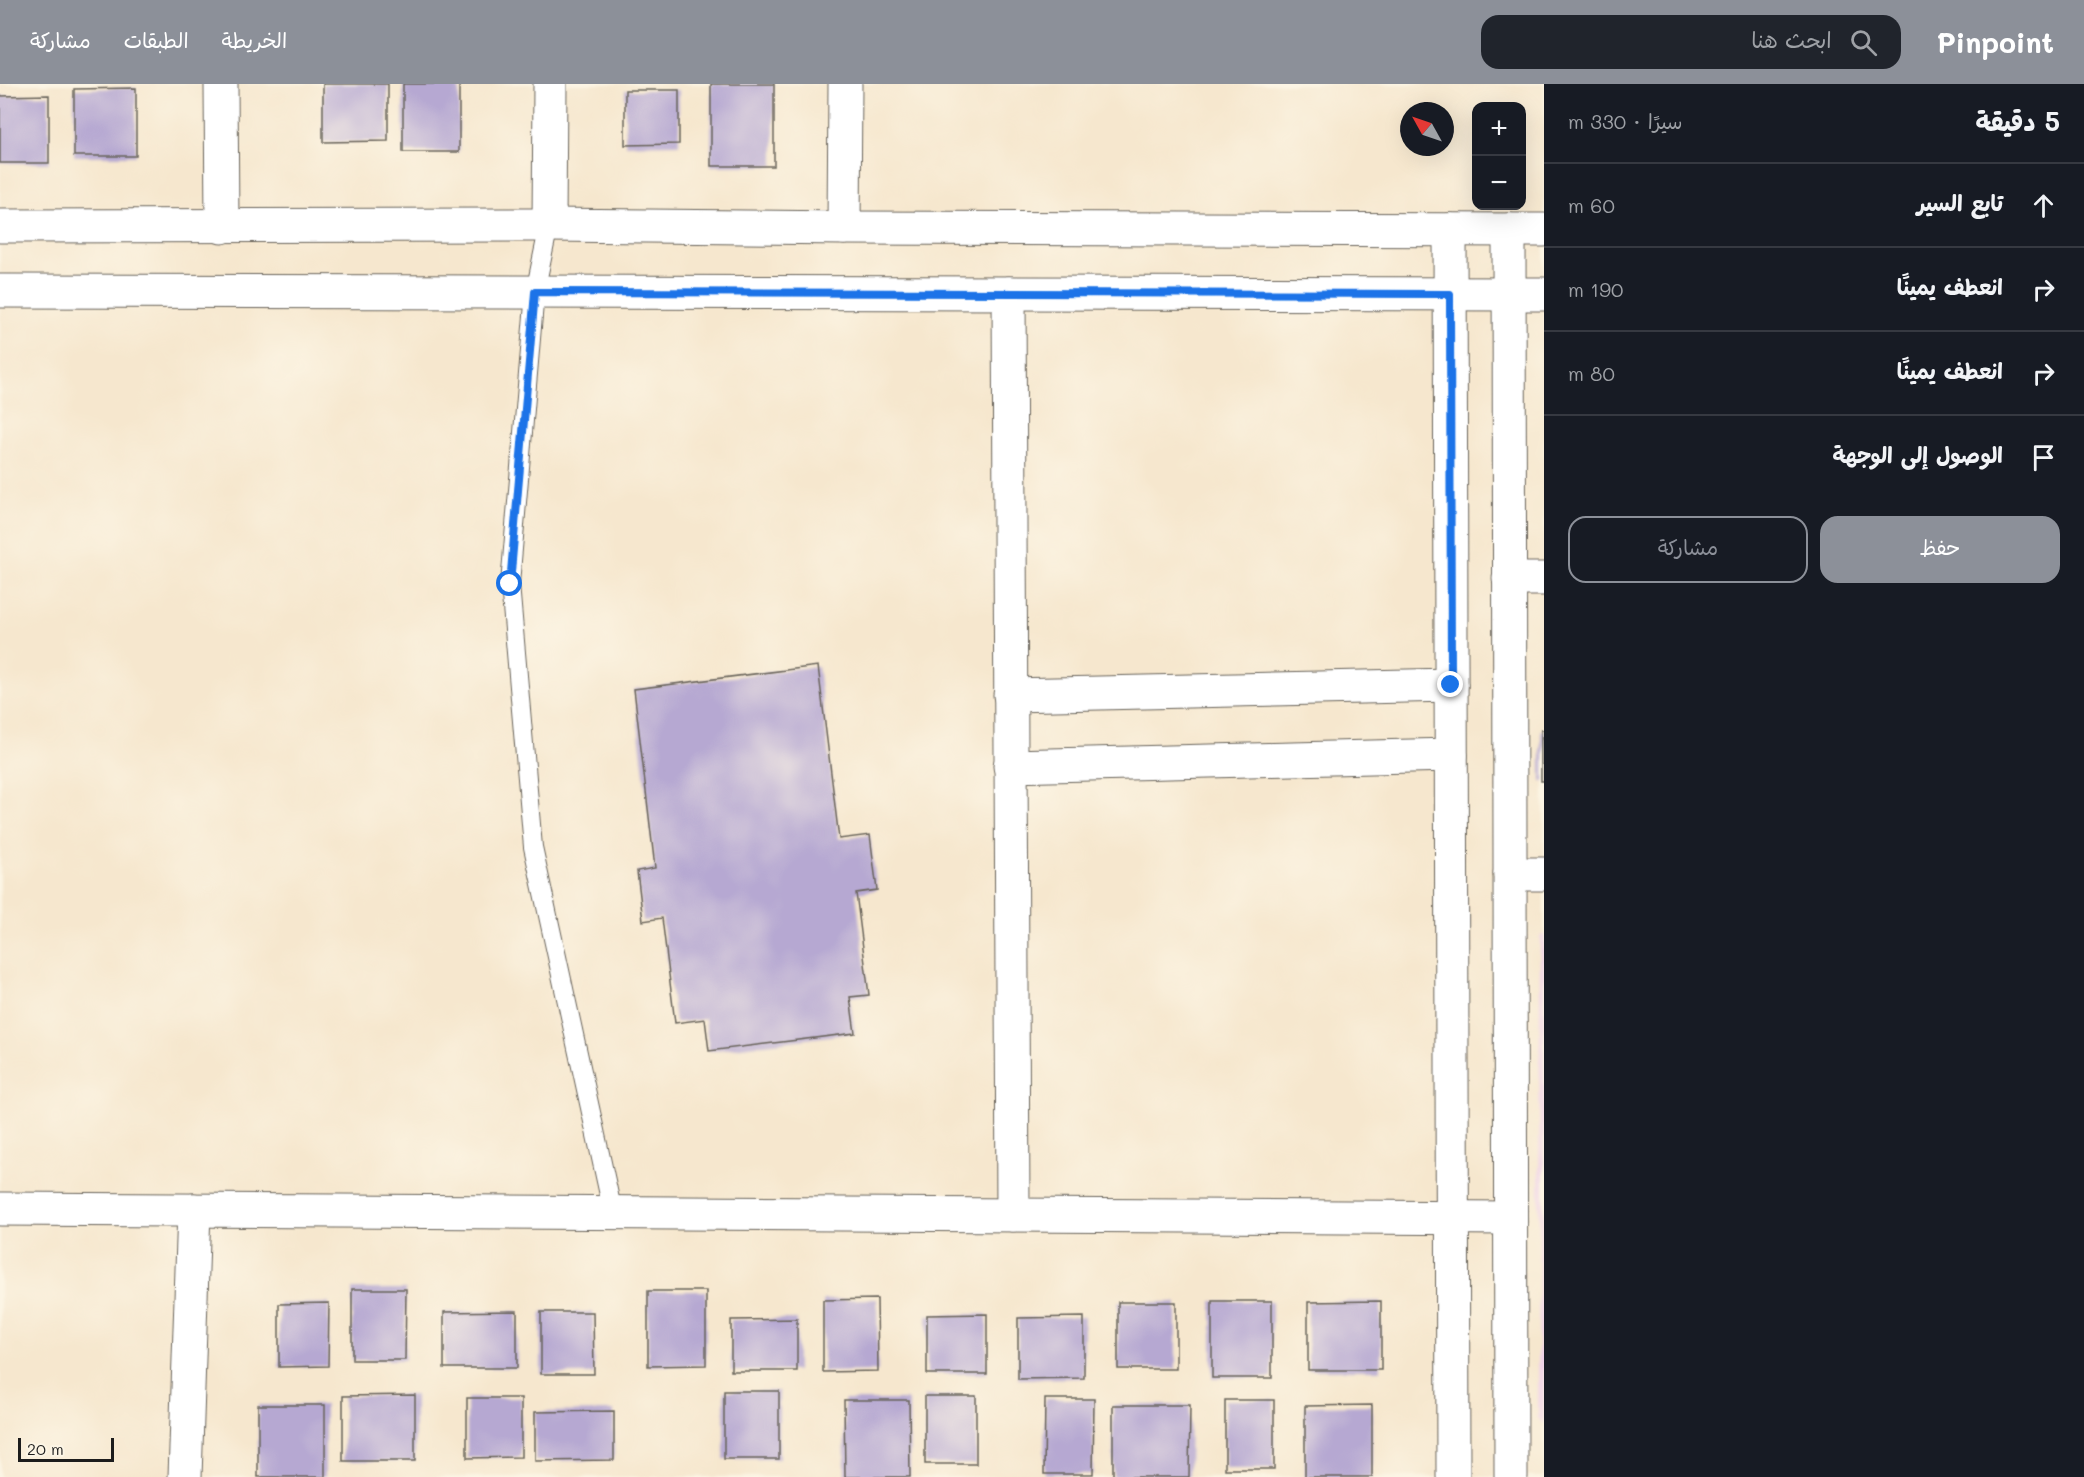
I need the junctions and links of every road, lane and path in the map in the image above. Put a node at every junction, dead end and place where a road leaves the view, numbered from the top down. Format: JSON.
{"nodes":[{"id":1,"x":221,"y":84,"type":"edge"},
{"id":2,"x":550,"y":84,"type":"edge"},
{"id":3,"x":845,"y":84,"type":"edge"},
{"id":4,"x":549,"y":225,"type":"junction"},
{"id":5,"x":0,"y":226,"type":"edge"},
{"id":6,"x":222,"y":227,"type":"junction"},
{"id":7,"x":844,"y":228,"type":"junction"},
{"id":8,"x":1450,"y":230,"type":"junction"},
{"id":9,"x":1509,"y":230,"type":"junction"},
{"id":10,"x":1544,"y":230,"type":"edge"},
{"id":11,"x":0,"y":291,"type":"edge"},
{"id":12,"x":535,"y":292,"type":"junction"},
{"id":13,"x":1009,"y":293,"type":"junction"},
{"id":14,"x":1450,"y":294,"type":"junction"},
{"id":15,"x":1509,"y":294,"type":"junction"},
{"id":16,"x":1544,"y":294,"type":"edge"},
{"id":17,"x":1509,"y":579,"type":"junction"},
{"id":18,"x":1544,"y":579,"type":"edge"},
{"id":19,"x":1451,"y":685,"type":"junction"},
{"id":20,"x":1010,"y":695,"type":"junction"},
{"id":21,"x":1451,"y":755,"type":"junction"},
{"id":22,"x":1011,"y":766,"type":"junction"},
{"id":23,"x":1510,"y":874,"type":"junction"},
{"id":24,"x":1544,"y":874,"type":"edge"},
{"id":25,"x":0,"y":1209,"type":"edge"},
{"id":26,"x":194,"y":1210,"type":"junction"},
{"id":27,"x":613,"y":1213,"type":"junction"},
{"id":28,"x":1012,"y":1215,"type":"junction"},
{"id":29,"x":1452,"y":1218,"type":"junction"},
{"id":30,"x":1510,"y":1218,"type":"junction"},
{"id":31,"x":185,"y":1477,"type":"edge"},
{"id":32,"x":1452,"y":1477,"type":"edge"},
{"id":33,"x":1511,"y":1477,"type":"edge"}],
"edges":[{"from":1,"to":6,"type":"street"},
{"from":2,"to":4,"type":"street"},
{"from":3,"to":7,"type":"street"},
{"from":4,"to":6,"type":"street"},
{"from":4,"to":7,"type":"street"},
{"from":4,"to":12,"type":"lane"},
{"from":5,"to":6,"type":"street"},
{"from":7,"to":8,"type":"street"},
{"from":8,"to":9,"type":"street"},
{"from":8,"to":14,"type":"street"},
{"from":9,"to":10,"type":"street"},
{"from":9,"to":15,"type":"street"},
{"from":11,"to":12,"type":"street"},
{"from":12,"to":13,"type":"street"},
{"from":12,"to":27,"type":"lane"},
{"from":13,"to":14,"type":"street"},
{"from":13,"to":20,"type":"street"},
{"from":14,"to":15,"type":"street"},
{"from":14,"to":19,"type":"street"},
{"from":15,"to":16,"type":"street"},
{"from":15,"to":17,"type":"street"},
{"from":17,"to":18,"type":"street"},
{"from":17,"to":23,"type":"street"},
{"from":19,"to":20,"type":"street"},
{"from":19,"to":21,"type":"street"},
{"from":20,"to":22,"type":"street"},
{"from":21,"to":22,"type":"street"},
{"from":21,"to":29,"type":"street"},
{"from":22,"to":28,"type":"street"},
{"from":23,"to":24,"type":"street"},
{"from":23,"to":30,"type":"street"},
{"from":25,"to":26,"type":"street"},
{"from":26,"to":27,"type":"street"},
{"from":26,"to":31,"type":"street"},
{"from":27,"to":28,"type":"street"},
{"from":28,"to":29,"type":"street"},
{"from":29,"to":30,"type":"street"},
{"from":29,"to":32,"type":"street"},
{"from":30,"to":33,"type":"street"}]}
